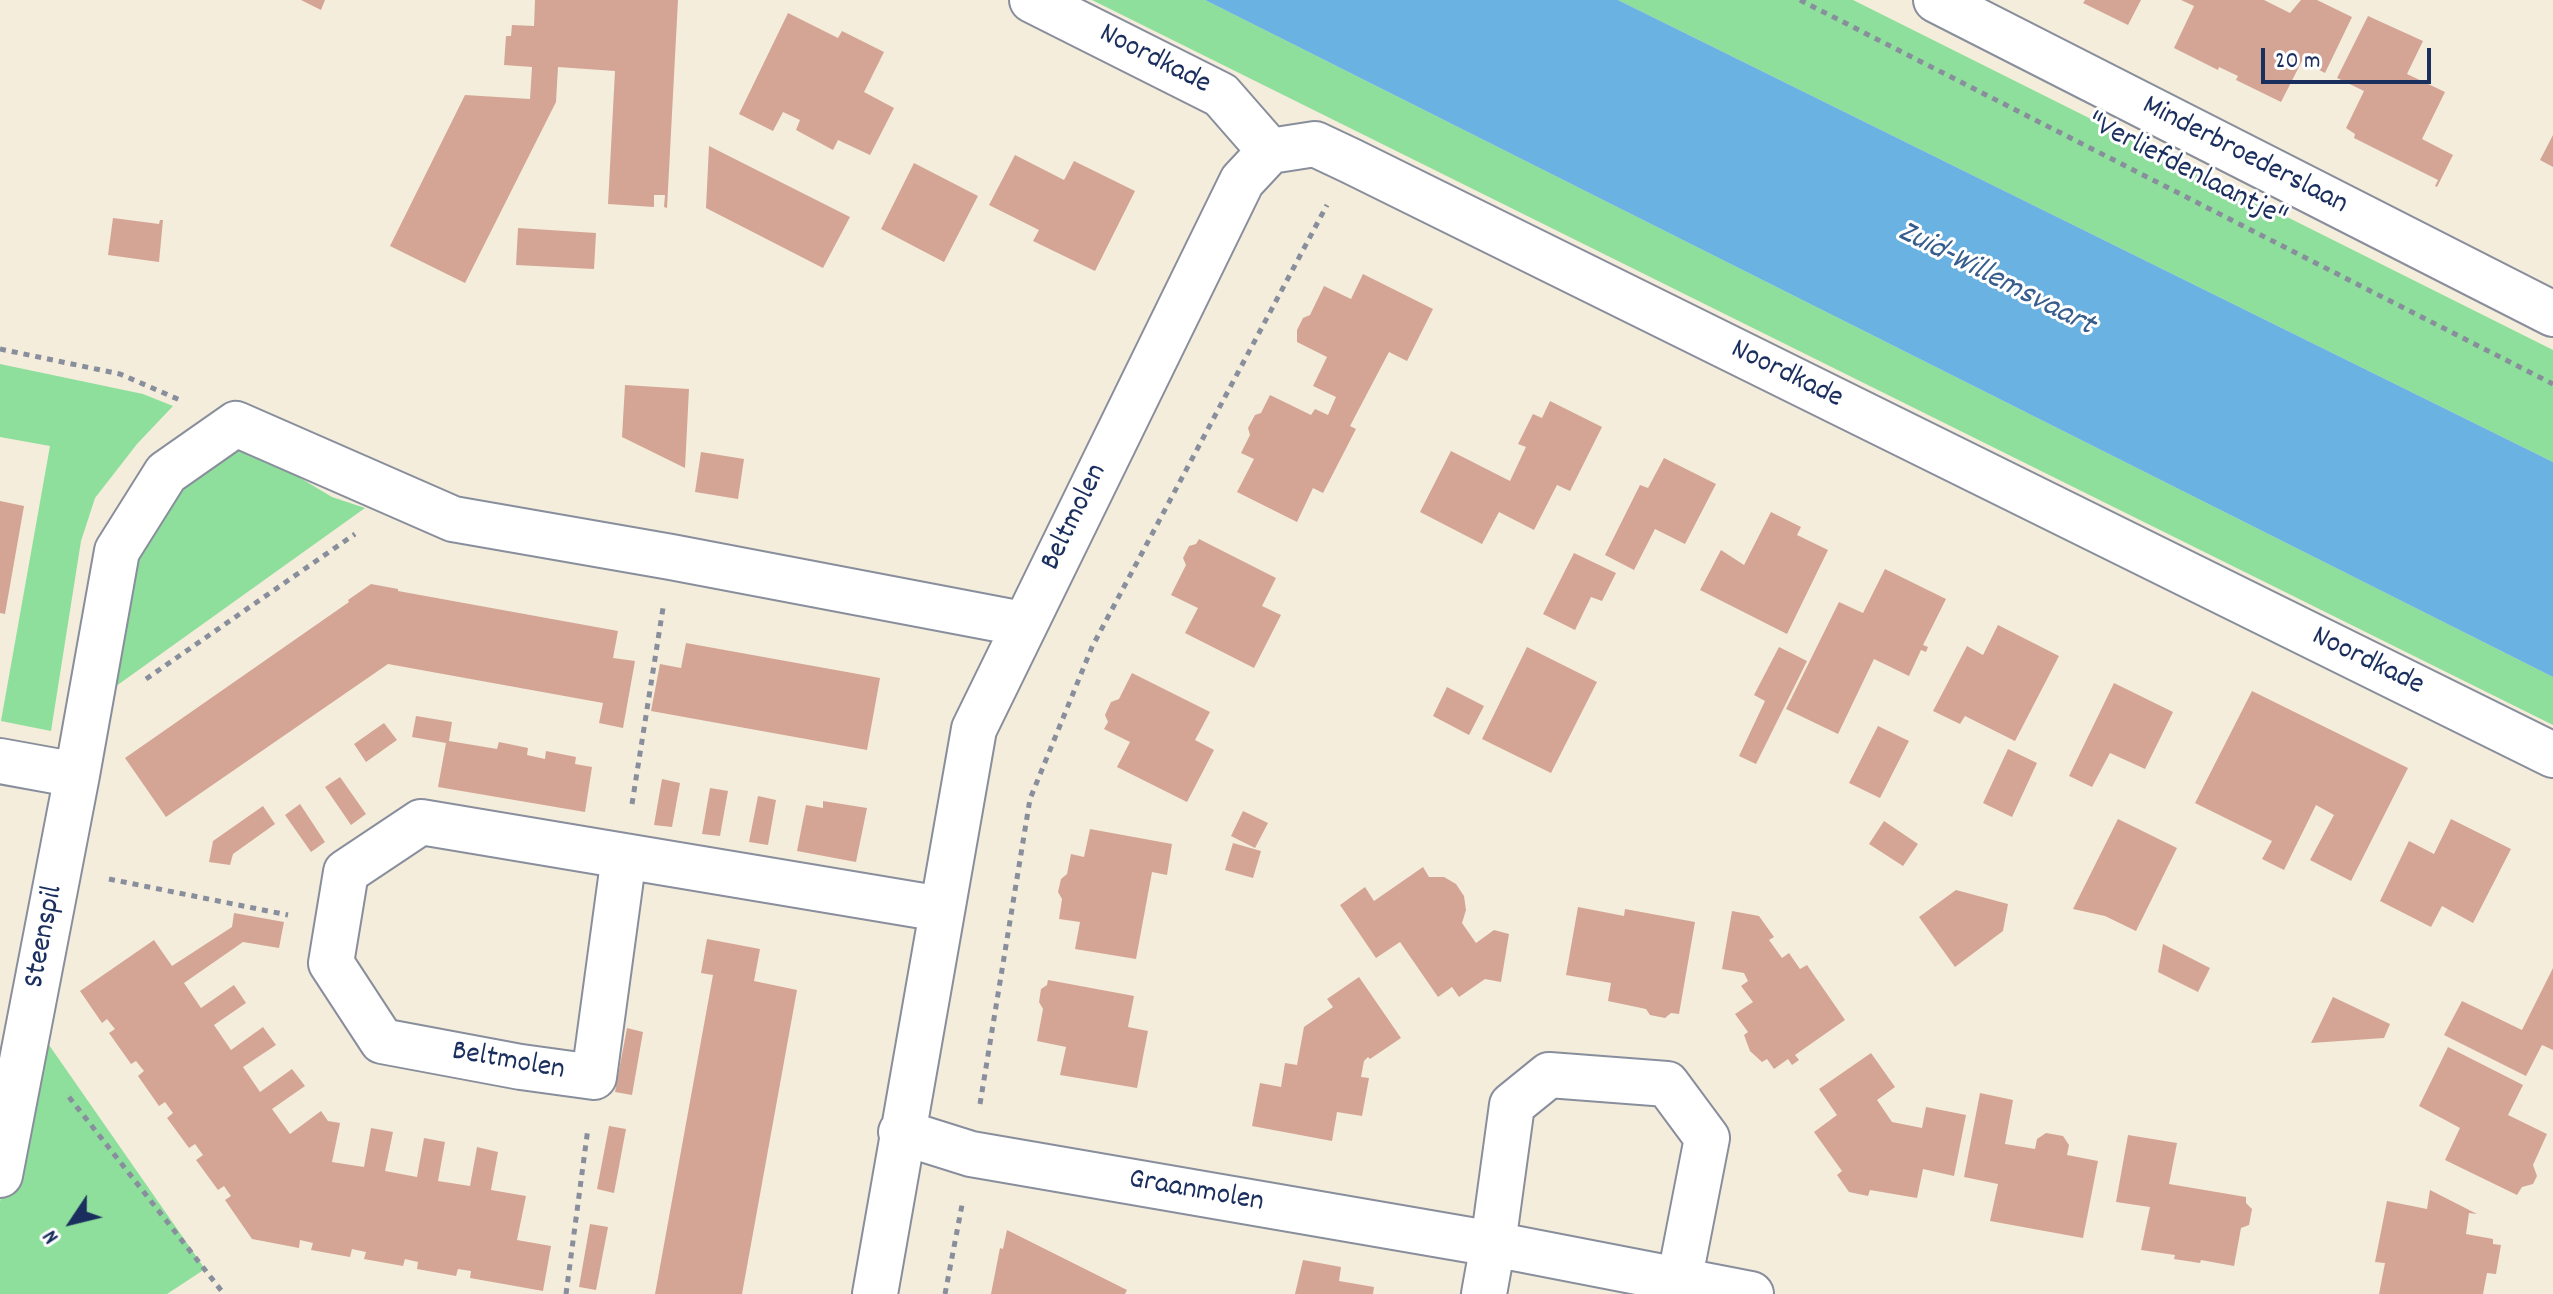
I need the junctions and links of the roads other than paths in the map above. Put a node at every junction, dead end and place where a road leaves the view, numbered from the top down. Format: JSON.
{"nodes":[{"id":1,"x":1032,"y":0,"type":"edge"},
{"id":2,"x":1936,"y":0,"type":"edge"},
{"id":3,"x":1270,"y":151,"type":"junction"},
{"id":4,"x":2553,"y":314,"type":"edge"},
{"id":5,"x":1023,"y":624,"type":"junction"},
{"id":6,"x":2553,"y":755,"type":"edge"},
{"id":7,"x":0,"y":761,"type":"edge"},
{"id":8,"x":77,"y":775,"type":"junction"},
{"id":9,"x":624,"y":856,"type":"junction"},
{"id":10,"x":941,"y":909,"type":"junction"},
{"id":11,"x":901,"y":1132,"type":"junction"},
{"id":12,"x":0,"y":1175,"type":"edge"},
{"id":13,"x":1493,"y":1244,"type":"junction"},
{"id":14,"x":1679,"y":1282,"type":"junction"},
{"id":15,"x":875,"y":1294,"type":"edge"},
{"id":16,"x":1484,"y":1294,"type":"edge"},
{"id":17,"x":1751,"y":1294,"type":"edge"}],
"edges":[{"from":1,"to":3,"type":"street","name":"Noordkade"},
{"from":2,"to":4,"type":"street","name":"Minderbroederslaan"},
{"from":3,"to":5,"type":"street","name":"Beltmolen"},
{"from":3,"to":6,"type":"street","name":"Noordkade"},
{"from":5,"to":8,"type":"street","name":"Steenspil"},
{"from":5,"to":10,"type":"street","name":"Beltmolen"},
{"from":7,"to":8,"type":"street"},
{"from":8,"to":12,"type":"street","name":"Steenspil"},
{"from":9,"to":9,"type":"street","name":"Beltmolen"},
{"from":9,"to":10,"type":"street","name":"Beltmolen"},
{"from":10,"to":11,"type":"street","name":"Beltmolen"},
{"from":11,"to":13,"type":"street","name":"Graanmolen"},
{"from":11,"to":15,"type":"street","name":"Beltmolen"},
{"from":13,"to":14,"type":"street","name":"Graanmolen"},
{"from":13,"to":14,"type":"street"},
{"from":13,"to":16,"type":"street"},
{"from":14,"to":17,"type":"street","name":"Graanmolen"}]}
